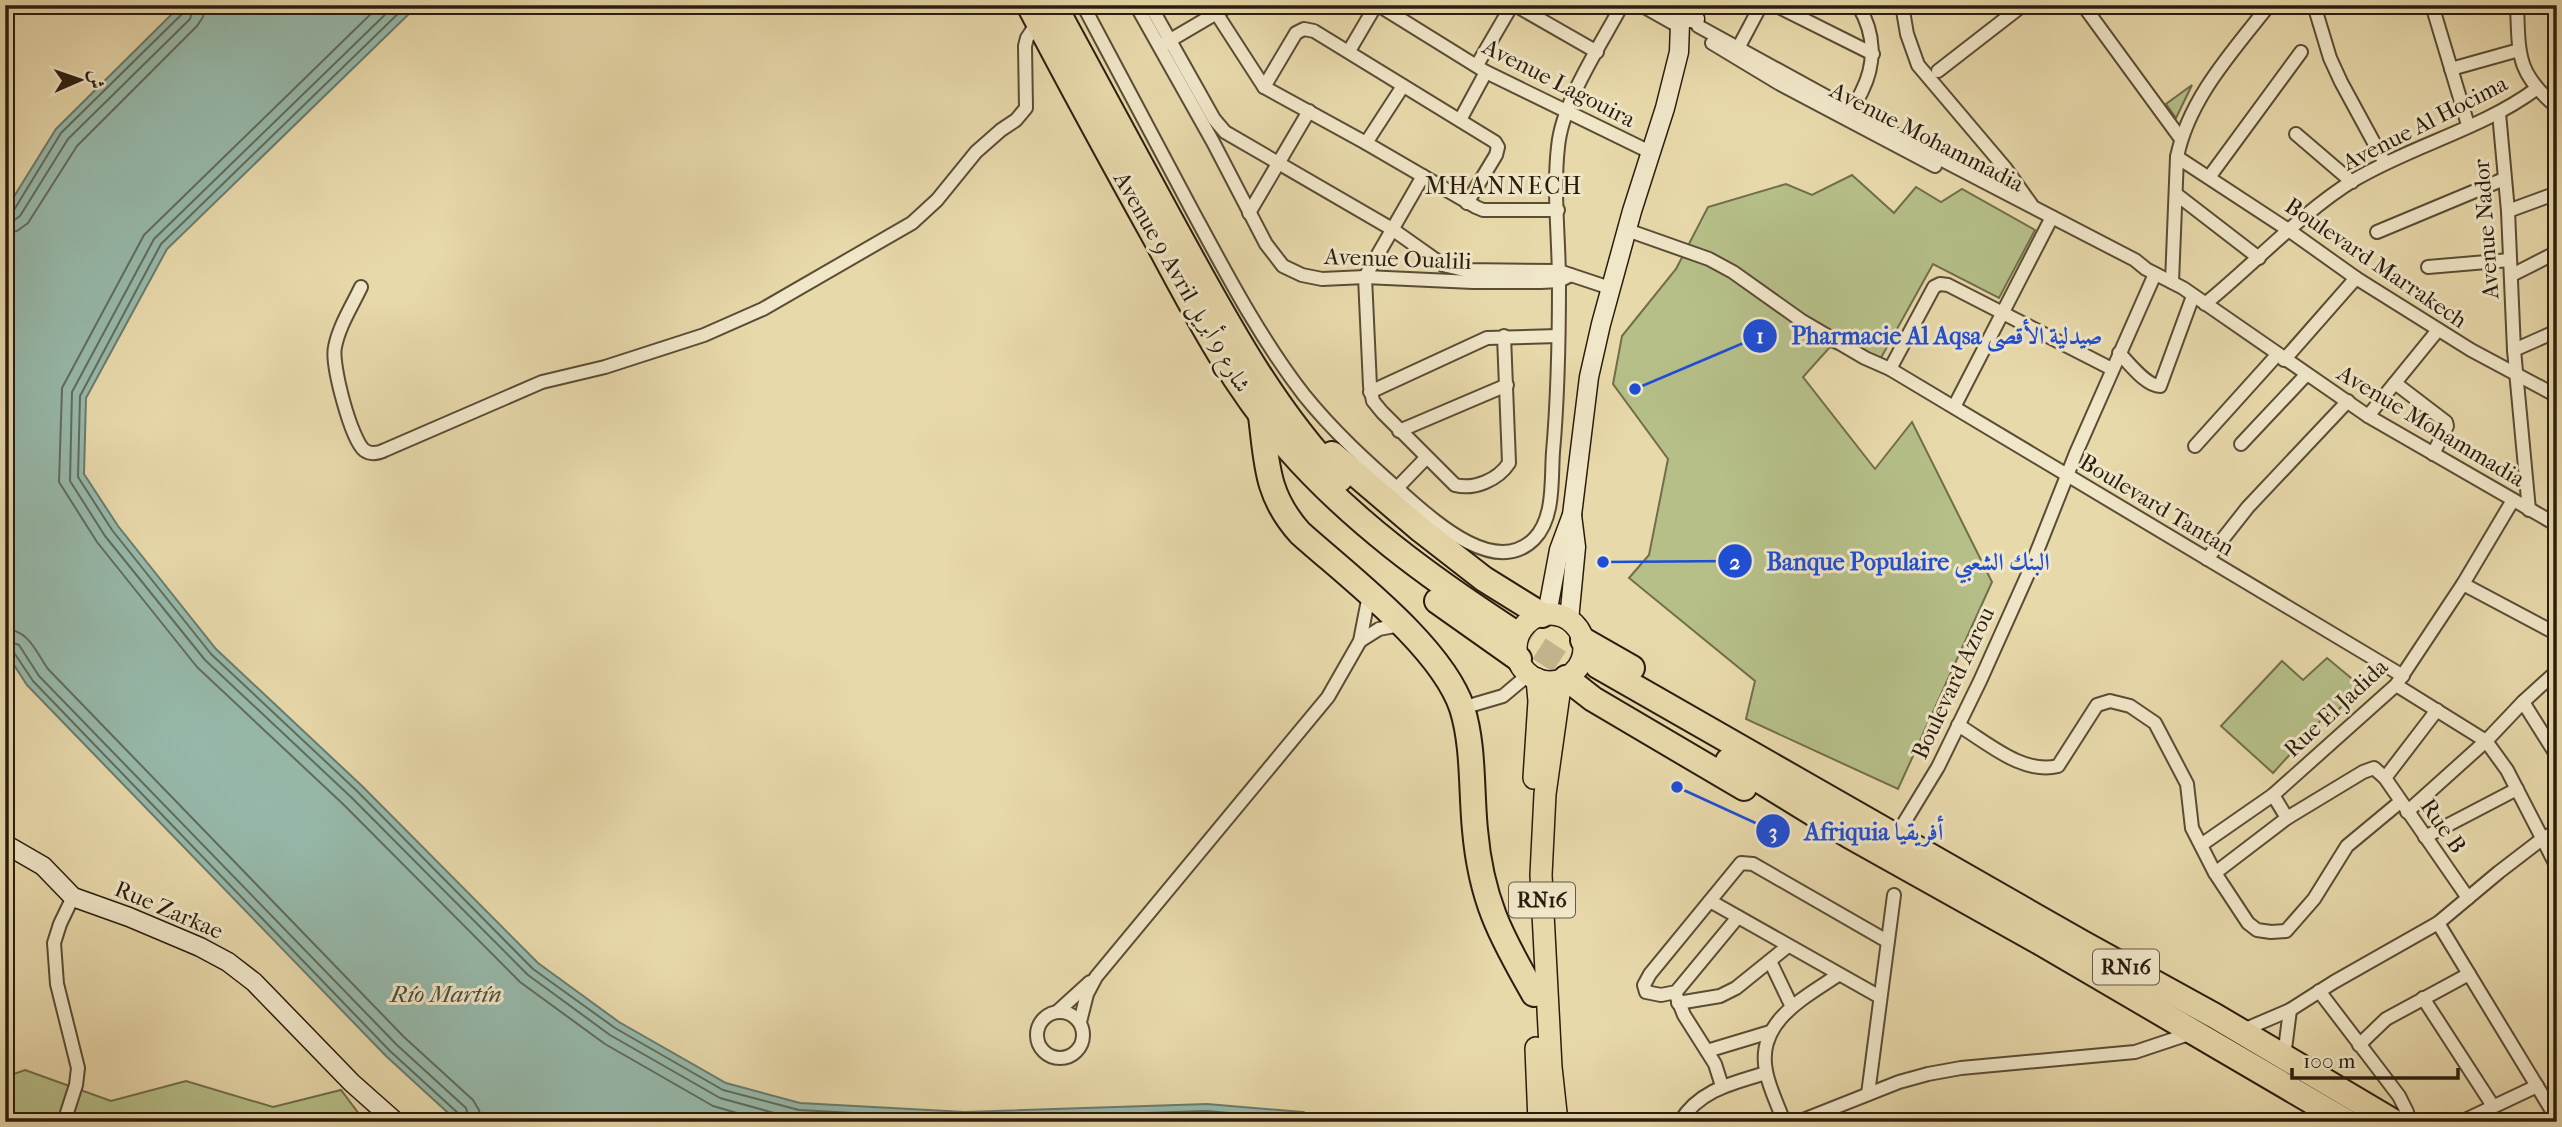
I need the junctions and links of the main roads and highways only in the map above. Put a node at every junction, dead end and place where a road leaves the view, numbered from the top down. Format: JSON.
{"nodes":[{"id":1,"x":1040,"y":11,"type":"edge"},
{"id":2,"x":1288,"y":414,"type":"junction"},
{"id":3,"x":1261,"y":415,"type":"junction"},
{"id":4,"x":1289,"y":450,"type":"junction"},
{"id":5,"x":1545,"y":615,"type":"junction"},
{"id":6,"x":1576,"y":630,"type":"junction"},
{"id":7,"x":1528,"y":671,"type":"junction"},
{"id":8,"x":1579,"y":676,"type":"junction"},
{"id":9,"x":1853,"y":826,"type":"junction"},
{"id":10,"x":1534,"y":994,"type":"junction"},
{"id":11,"x":1539,"y":1122,"type":"edge"},
{"id":12,"x":1557,"y":1122,"type":"edge"},
{"id":13,"x":2347,"y":1122,"type":"edge"},
{"id":14,"x":2394,"y":1122,"type":"edge"}],
"edges":[{"from":1,"to":2,"type":"highway","name":"Avenue 9 Avril شارع 9 أبريل"},
{"from":1,"to":3,"type":"highway","name":"Avenue 9 Avril شارع 9 أبريل"},
{"from":2,"to":4,"type":"highway","name":"Avenue 9 Avril شارع 9 أبريل"},
{"from":2,"to":5,"type":"highway"},
{"from":3,"to":4,"type":"highway","name":"Avenue 9 Avril شارع 9 أبريل"},
{"from":3,"to":10,"type":"highway"},
{"from":4,"to":7,"type":"highway"},
{"from":5,"to":6,"type":"main road","number":"RN16"},
{"from":5,"to":7,"type":"main road","number":"RN16"},
{"from":6,"to":8,"type":"main road","number":"RN16"},
{"from":6,"to":9,"type":"highway","number":"RN16"},
{"from":7,"to":8,"type":"main road"},
{"from":7,"to":10,"type":"main road","number":"RN16"},
{"from":8,"to":9,"type":"highway"},
{"from":8,"to":9,"type":"highway","number":"RN16"},
{"from":8,"to":12,"type":"main road","number":"RN16"},
{"from":9,"to":13,"type":"highway","number":"RN16"},
{"from":9,"to":14,"type":"highway","number":"RN16"},
{"from":10,"to":11,"type":"main road","number":"RN16"}]}
